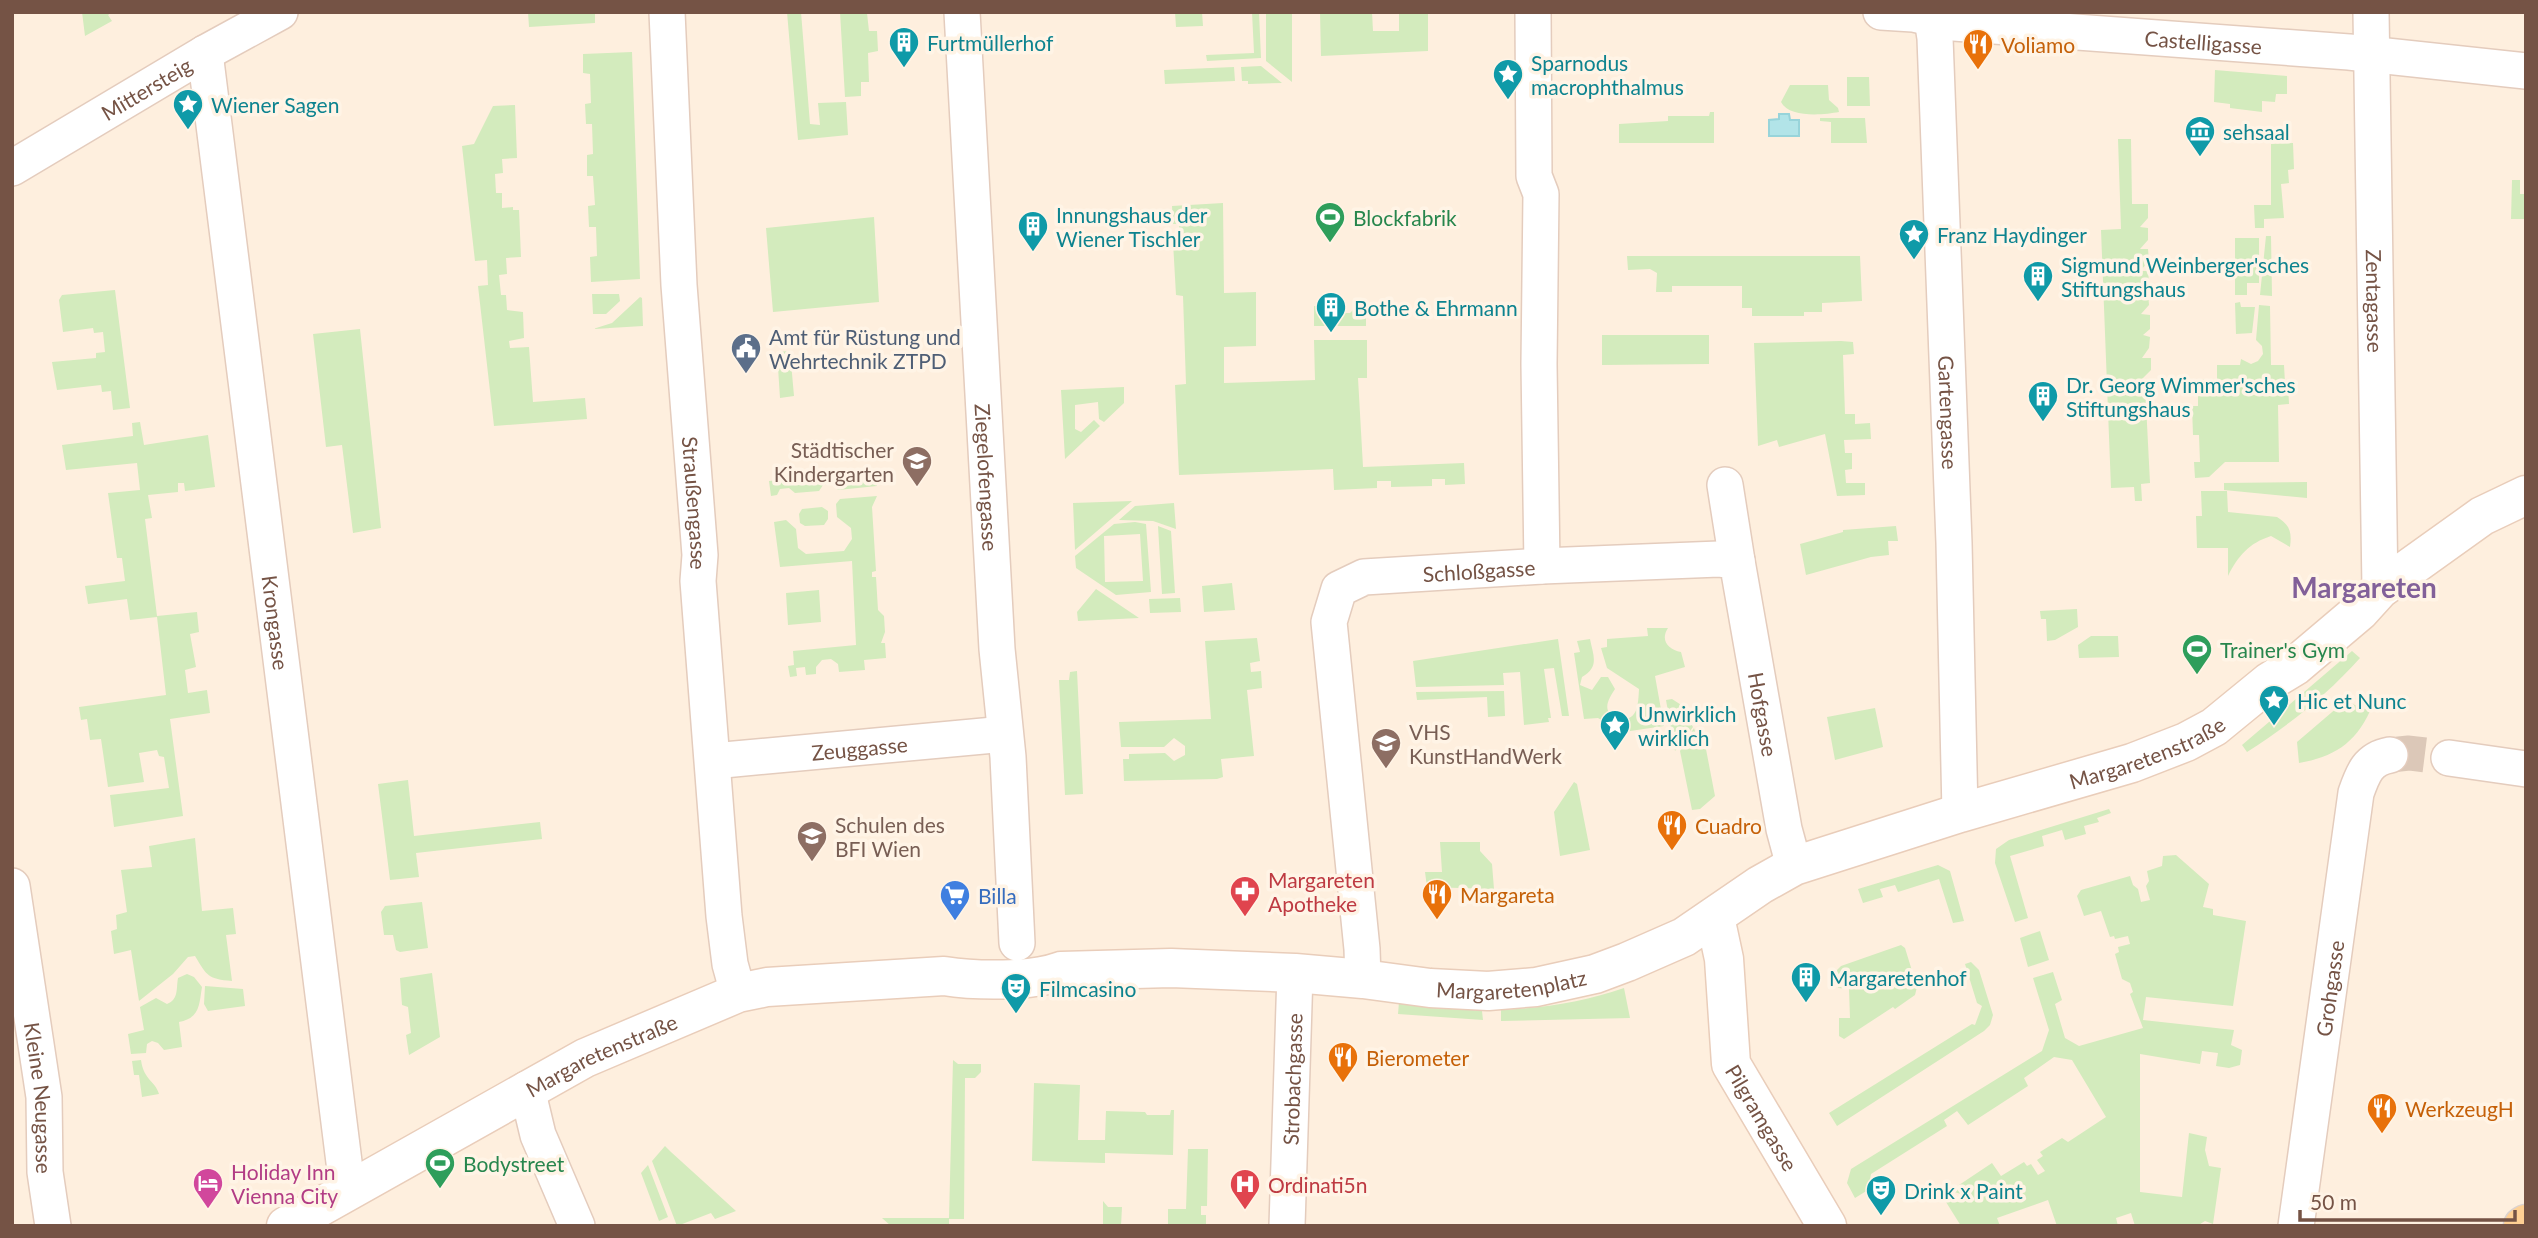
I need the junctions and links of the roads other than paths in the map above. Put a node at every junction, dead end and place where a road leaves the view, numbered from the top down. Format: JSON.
{"nodes":[{"id":1,"x":667,"y":12,"type":"edge"},
{"id":2,"x":962,"y":12,"type":"edge"},
{"id":3,"x":1533,"y":12,"type":"edge"},
{"id":4,"x":1881,"y":12,"type":"edge"},
{"id":5,"x":2371,"y":12,"type":"edge"},
{"id":6,"x":272,"y":14,"type":"edge"},
{"id":7,"x":1931,"y":15,"type":"edge"},
{"id":8,"x":205,"y":53,"type":"junction"},
{"id":9,"x":2372,"y":56,"type":"junction"},
{"id":10,"x":2526,"y":71,"type":"edge"},
{"id":11,"x":12,"y":168,"type":"edge"},
{"id":12,"x":1725,"y":485,"type":"dead end"},
{"id":13,"x":2526,"y":495,"type":"edge"},
{"id":14,"x":1737,"y":561,"type":"junction"},
{"id":15,"x":1542,"y":566,"type":"junction"},
{"id":16,"x":2380,"y":589,"type":"junction"},
{"id":17,"x":1004,"y":733,"type":"junction"},
{"id":18,"x":2383,"y":756,"type":"dead end"},
{"id":19,"x":2449,"y":758,"type":"tunnel mouth"},
{"id":20,"x":713,"y":761,"type":"junction"},
{"id":21,"x":2526,"y":769,"type":"edge"},
{"id":22,"x":1960,"y":813,"type":"junction"},
{"id":23,"x":1794,"y":866,"type":"junction"},
{"id":24,"x":12,"y":886,"type":"edge"},
{"id":25,"x":1715,"y":917,"type":"junction"},
{"id":26,"x":1017,"y":943,"type":"junction"},
{"id":27,"x":1061,"y":971,"type":"junction"},
{"id":28,"x":1295,"y":974,"type":"junction"},
{"id":29,"x":944,"y":976,"type":"junction"},
{"id":30,"x":1363,"y":979,"type":"junction"},
{"id":31,"x":738,"y":993,"type":"junction"},
{"id":32,"x":527,"y":1089,"type":"junction"},
{"id":33,"x":345,"y":1193,"type":"junction"},
{"id":34,"x":53,"y":1226,"type":"edge"},
{"id":35,"x":286,"y":1226,"type":"edge"},
{"id":36,"x":577,"y":1226,"type":"edge"},
{"id":37,"x":1287,"y":1226,"type":"edge"},
{"id":38,"x":1827,"y":1226,"type":"edge"},
{"id":39,"x":2296,"y":1226,"type":"edge"}],
"edges":[{"from":1,"to":20,"type":"street","name":"Straußengasse"},
{"from":2,"to":17,"type":"street","name":"Ziegelofengasse"},
{"from":3,"to":15,"type":"street","name":"Schloßgasse"},
{"from":4,"to":7,"type":"street","name":"Castelligasse"},
{"from":5,"to":9,"type":"street","name":"Zentagasse"},
{"from":6,"to":8,"type":"street","name":"Mittersteig"},
{"from":7,"to":9,"type":"street","name":"Castelligasse"},
{"from":7,"to":22,"type":"street","name":"Gartengasse"},
{"from":8,"to":11,"type":"street","name":"Mittersteig"},
{"from":8,"to":33,"type":"street","name":"Krongasse"},
{"from":9,"to":10,"type":"street","name":"Castelligasse"},
{"from":9,"to":16,"type":"street","name":"Zentagasse"},
{"from":12,"to":14,"type":"street","name":"Hofgasse"},
{"from":13,"to":16,"type":"street","name":"Margaretenstraße"},
{"from":14,"to":15,"type":"street"},
{"from":14,"to":23,"type":"street","name":"Hofgasse"},
{"from":15,"to":30,"type":"street","name":"Schloßgasse"},
{"from":16,"to":22,"type":"street","name":"Margaretenstraße"},
{"from":17,"to":20,"type":"street","name":"Zeuggasse"},
{"from":17,"to":26,"type":"street","name":"Ziegelofengasse"},
{"from":18,"to":39,"type":"street","name":"Grohgasse"},
{"from":19,"to":21,"type":"street"},
{"from":20,"to":31,"type":"street","name":"Straußengasse"},
{"from":22,"to":23,"type":"street","name":"Margaretenstraße"},
{"from":23,"to":25,"type":"street","name":"Margaretenstraße"},
{"from":24,"to":34,"type":"street","name":"Kleine Neugasse"},
{"from":25,"to":30,"type":"street","name":"Margaretenplatz"},
{"from":25,"to":38,"type":"street","name":"Pilgramgasse"},
{"from":26,"to":27,"type":"street"},
{"from":26,"to":29,"type":"street","name":"Margaretenstraße"},
{"from":27,"to":28,"type":"street","name":"Margaretenstraße"},
{"from":27,"to":29,"type":"street","name":"Margaretenstraße"},
{"from":28,"to":30,"type":"street","name":"Margaretenplatz"},
{"from":28,"to":37,"type":"street","name":"Strobachgasse"},
{"from":29,"to":31,"type":"street","name":"Margaretenstraße"},
{"from":31,"to":32,"type":"street","name":"Margaretenstraße"},
{"from":32,"to":33,"type":"street","name":"Margaretenstraße"},
{"from":32,"to":36,"type":"street"},
{"from":33,"to":35,"type":"street","name":"Margaretenstraße"}]}
